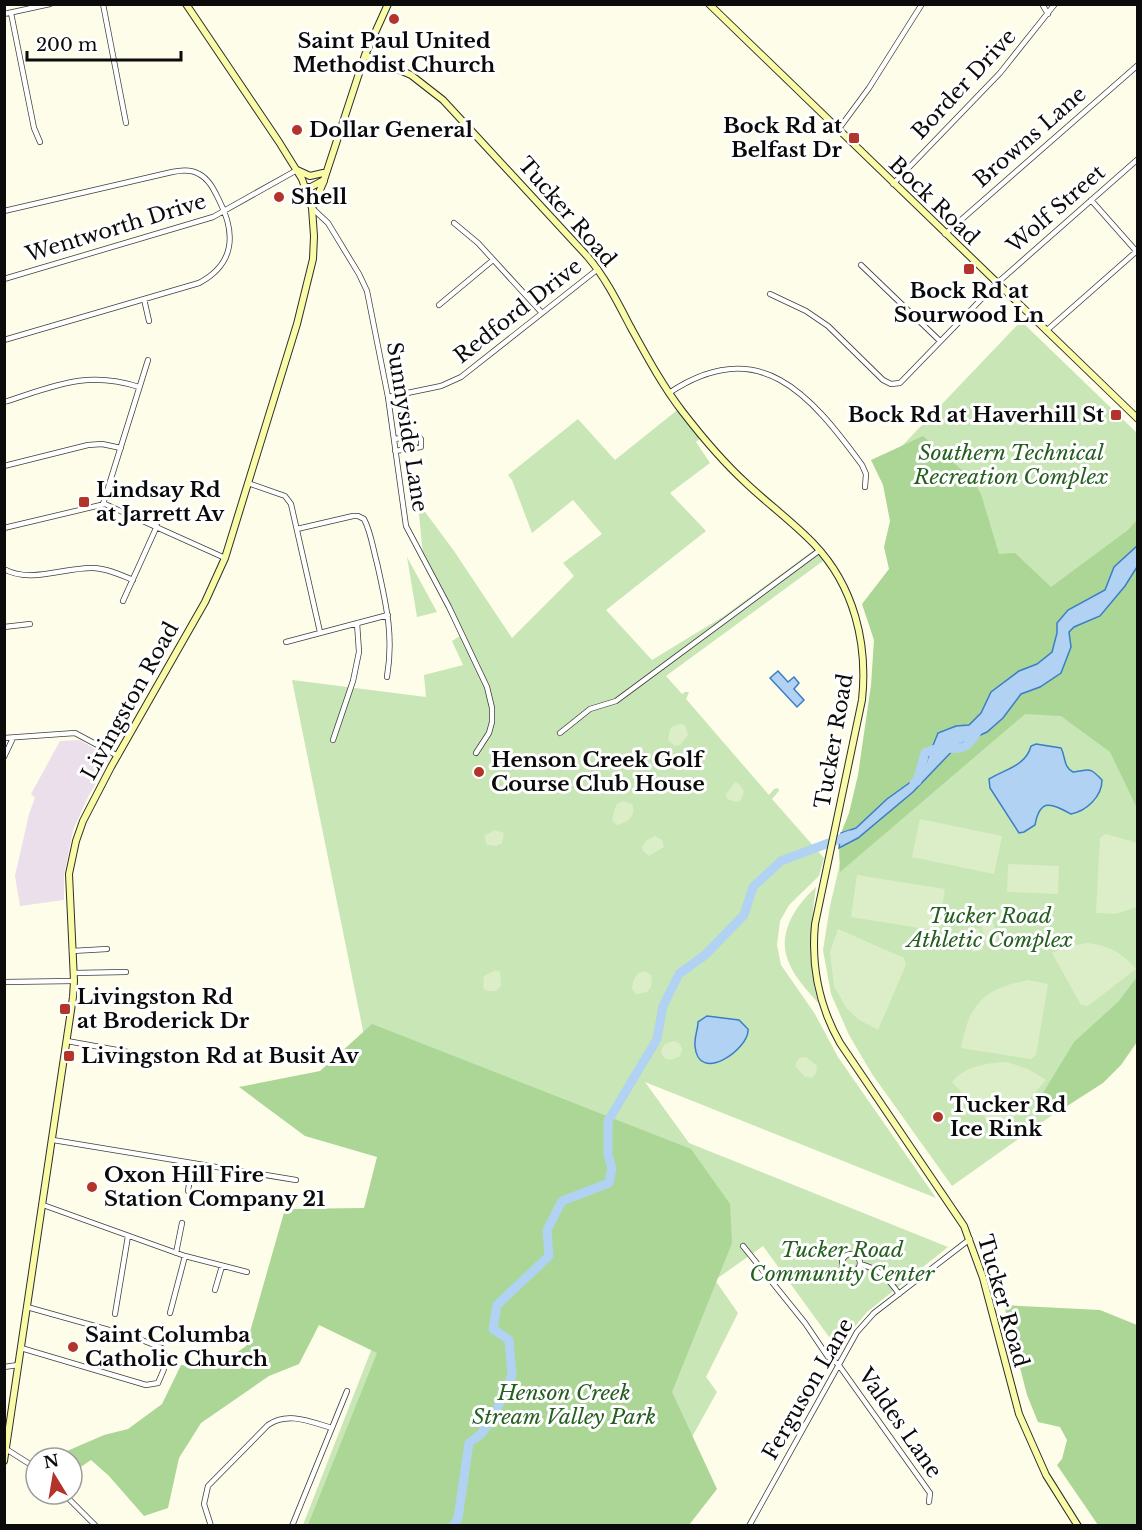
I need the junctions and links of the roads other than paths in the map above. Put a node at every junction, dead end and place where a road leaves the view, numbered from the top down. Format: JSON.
{"nodes":[{"id":1,"x":50,"y":4,"type":"edge"},
{"id":2,"x":103,"y":4,"type":"edge"},
{"id":3,"x":186,"y":4,"type":"edge"},
{"id":4,"x":388,"y":4,"type":"edge"},
{"id":5,"x":709,"y":4,"type":"edge"},
{"id":6,"x":922,"y":4,"type":"edge"},
{"id":7,"x":1042,"y":4,"type":"edge"},
{"id":8,"x":1055,"y":4,"type":"edge"},
{"id":9,"x":8,"y":14,"type":"edge"},
{"id":10,"x":1048,"y":14,"type":"junction"},
{"id":11,"x":365,"y":55,"type":"junction"},
{"id":12,"x":1137,"y":65,"type":"edge"},
{"id":13,"x":126,"y":123,"type":"dead end"},
{"id":14,"x":838,"y":130,"type":"junction"},
{"id":15,"x":40,"y":142,"type":"dead end"},
{"id":16,"x":1137,"y":159,"type":"edge"},
{"id":17,"x":297,"y":170,"type":"junction"},
{"id":18,"x":325,"y":175,"type":"junction"},
{"id":19,"x":893,"y":184,"type":"junction"},
{"id":20,"x":305,"y":187,"type":"junction"},
{"id":21,"x":1091,"y":200,"type":"junction"},
{"id":22,"x":312,"y":208,"type":"junction"},
{"id":23,"x":4,"y":211,"type":"edge"},
{"id":24,"x":225,"y":211,"type":"junction"},
{"id":25,"x":454,"y":223,"type":"dead end"},
{"id":26,"x":945,"y":234,"type":"junction"},
{"id":27,"x":1137,"y":251,"type":"edge"},
{"id":28,"x":493,"y":260,"type":"junction"},
{"id":29,"x":861,"y":265,"type":"dead end"},
{"id":30,"x":598,"y":269,"type":"junction"},
{"id":31,"x":4,"y":279,"type":"edge"},
{"id":32,"x":996,"y":284,"type":"junction"},
{"id":33,"x":770,"y":294,"type":"dead end"},
{"id":34,"x":144,"y":299,"type":"junction"},
{"id":35,"x":439,"y":305,"type":"dead end"},
{"id":36,"x":542,"y":313,"type":"junction"},
{"id":37,"x":149,"y":321,"type":"dead end"},
{"id":38,"x":1046,"y":331,"type":"junction"},
{"id":39,"x":4,"y":340,"type":"edge"},
{"id":40,"x":940,"y":341,"type":"junction"},
{"id":41,"x":148,"y":360,"type":"dead end"},
{"id":42,"x":140,"y":387,"type":"junction"},
{"id":43,"x":669,"y":393,"type":"junction"},
{"id":44,"x":388,"y":397,"type":"junction"},
{"id":45,"x":4,"y":402,"type":"edge"},
{"id":46,"x":1136,"y":414,"type":"edge"},
{"id":47,"x":394,"y":439,"type":"junction"},
{"id":48,"x":121,"y":448,"type":"junction"},
{"id":49,"x":395,"y":450,"type":"junction"},
{"id":50,"x":4,"y":466,"type":"edge"},
{"id":51,"x":248,"y":483,"type":"junction"},
{"id":52,"x":865,"y":487,"type":"dead end"},
{"id":53,"x":104,"y":504,"type":"junction"},
{"id":54,"x":157,"y":526,"type":"junction"},
{"id":55,"x":4,"y":528,"type":"edge"},
{"id":56,"x":297,"y":528,"type":"junction"},
{"id":57,"x":820,"y":550,"type":"junction"},
{"id":58,"x":225,"y":558,"type":"junction"},
{"id":59,"x":4,"y":569,"type":"edge"},
{"id":60,"x":133,"y":580,"type":"junction"},
{"id":61,"x":123,"y":602,"type":"dead end"},
{"id":62,"x":388,"y":615,"type":"junction"},
{"id":63,"x":30,"y":624,"type":"dead end"},
{"id":64,"x":357,"y":624,"type":"junction"},
{"id":65,"x":4,"y":627,"type":"edge"},
{"id":66,"x":320,"y":632,"type":"junction"},
{"id":67,"x":286,"y":642,"type":"dead end"},
{"id":68,"x":387,"y":678,"type":"dead end"},
{"id":69,"x":560,"y":733,"type":"dead end"},
{"id":70,"x":4,"y":738,"type":"edge"},
{"id":71,"x":13,"y":738,"type":"junction"},
{"id":72,"x":333,"y":740,"type":"dead end"},
{"id":73,"x":476,"y":753,"type":"dead end"},
{"id":74,"x":4,"y":756,"type":"edge"},
{"id":75,"x":118,"y":756,"type":"junction"},
{"id":76,"x":106,"y":949,"type":"dead end"},
{"id":77,"x":72,"y":951,"type":"junction"},
{"id":78,"x":126,"y":972,"type":"dead end"},
{"id":79,"x":74,"y":977,"type":"junction"},
{"id":80,"x":4,"y":982,"type":"edge"},
{"id":81,"x":67,"y":1041,"type":"junction"},
{"id":82,"x":128,"y":1052,"type":"dead end"},
{"id":83,"x":52,"y":1140,"type":"junction"},
{"id":84,"x":192,"y":1165,"type":"junction"},
{"id":85,"x":296,"y":1180,"type":"dead end"},
{"id":86,"x":188,"y":1191,"type":"dead end"},
{"id":87,"x":43,"y":1205,"type":"junction"},
{"id":88,"x":182,"y":1223,"type":"dead end"},
{"id":89,"x":128,"y":1236,"type":"junction"},
{"id":90,"x":970,"y":1239,"type":"junction"},
{"id":91,"x":743,"y":1246,"type":"dead end"},
{"id":92,"x":176,"y":1253,"type":"junction"},
{"id":93,"x":185,"y":1256,"type":"junction"},
{"id":94,"x":860,"y":1264,"type":"junction"},
{"id":95,"x":222,"y":1266,"type":"junction"},
{"id":96,"x":247,"y":1272,"type":"dead end"},
{"id":97,"x":215,"y":1290,"type":"dead end"},
{"id":98,"x":899,"y":1294,"type":"junction"},
{"id":99,"x":27,"y":1307,"type":"junction"},
{"id":100,"x":170,"y":1313,"type":"dead end"},
{"id":101,"x":114,"y":1314,"type":"dead end"},
{"id":102,"x":21,"y":1348,"type":"junction"},
{"id":103,"x":838,"y":1364,"type":"junction"},
{"id":104,"x":18,"y":1365,"type":"junction"},
{"id":105,"x":4,"y":1367,"type":"edge"},
{"id":106,"x":347,"y":1391,"type":"dead end"},
{"id":107,"x":332,"y":1428,"type":"junction"},
{"id":108,"x":6,"y":1449,"type":"junction"},
{"id":109,"x":24,"y":1460,"type":"edge"},
{"id":110,"x":4,"y":1461,"type":"edge"},
{"id":111,"x":929,"y":1502,"type":"dead end"},
{"id":112,"x":76,"y":1506,"type":"edge"},
{"id":113,"x":96,"y":1526,"type":"edge"},
{"id":114,"x":211,"y":1526,"type":"edge"},
{"id":115,"x":292,"y":1526,"type":"edge"},
{"id":116,"x":749,"y":1526,"type":"edge"},
{"id":117,"x":1078,"y":1526,"type":"edge"}],
"edges":[{"from":1,"to":9,"type":"street"},
{"from":2,"to":13,"type":"street"},
{"from":3,"to":17,"type":"main road","name":"Livingston Road"},
{"from":4,"to":11,"type":"main road"},
{"from":5,"to":14,"type":"main road","name":"Bock Road"},
{"from":6,"to":14,"type":"street"},
{"from":7,"to":10,"type":"street"},
{"from":8,"to":10,"type":"street","name":"Border Drive"},
{"from":9,"to":15,"type":"street"},
{"from":10,"to":19,"type":"street","name":"Border Drive"},
{"from":11,"to":18,"type":"main road"},
{"from":11,"to":30,"type":"main road","name":"Tucker Road"},
{"from":12,"to":26,"type":"street","name":"Browns Lane"},
{"from":14,"to":19,"type":"main road","name":"Bock Road"},
{"from":16,"to":21,"type":"street","name":"Wolf Street"},
{"from":17,"to":18,"type":"main road"},
{"from":17,"to":20,"type":"main road","name":"Livingston Road"},
{"from":17,"to":24,"type":"street","name":"Wentworth Drive"},
{"from":18,"to":20,"type":"main road"},
{"from":18,"to":22,"type":"main road"},
{"from":19,"to":26,"type":"main road","name":"Bock Road"},
{"from":20,"to":22,"type":"main road","name":"Livingston Road"},
{"from":21,"to":27,"type":"street"},
{"from":21,"to":32,"type":"street","name":"Wolf Street"},
{"from":22,"to":44,"type":"street","name":"Sunnyside Lane"},
{"from":22,"to":51,"type":"main road","name":"Livingston Road"},
{"from":23,"to":24,"type":"street"},
{"from":24,"to":31,"type":"street","name":"Wentworth Drive"},
{"from":24,"to":34,"type":"street"},
{"from":25,"to":28,"type":"street"},
{"from":26,"to":32,"type":"main road","name":"Bock Road"},
{"from":27,"to":38,"type":"street"},
{"from":28,"to":35,"type":"street"},
{"from":28,"to":36,"type":"street"},
{"from":29,"to":40,"type":"street"},
{"from":30,"to":36,"type":"street","name":"Redford Drive"},
{"from":30,"to":43,"type":"main road","name":"Tucker Road"},
{"from":32,"to":38,"type":"main road","name":"Bock Road"},
{"from":32,"to":40,"type":"street","name":"Wolf Street"},
{"from":33,"to":40,"type":"street","name":"Wolf Street"},
{"from":34,"to":37,"type":"street"},
{"from":34,"to":39,"type":"street"},
{"from":36,"to":44,"type":"street","name":"Redford Drive"},
{"from":38,"to":46,"type":"main road","name":"Bock Road"},
{"from":41,"to":42,"type":"street"},
{"from":42,"to":45,"type":"street"},
{"from":42,"to":48,"type":"street"},
{"from":43,"to":52,"type":"street"},
{"from":43,"to":57,"type":"main road","name":"Tucker Road"},
{"from":44,"to":47,"type":"street","name":"Sunnyside Lane"},
{"from":47,"to":49,"type":"street","name":"Sunnyside Lane"},
{"from":47,"to":49,"type":"street"},
{"from":48,"to":50,"type":"street"},
{"from":48,"to":53,"type":"street"},
{"from":49,"to":73,"type":"street","name":"Sunnyside Lane"},
{"from":51,"to":56,"type":"street"},
{"from":51,"to":58,"type":"main road","name":"Livingston Road"},
{"from":53,"to":54,"type":"street"},
{"from":53,"to":55,"type":"street"},
{"from":54,"to":58,"type":"street"},
{"from":54,"to":60,"type":"street"},
{"from":56,"to":62,"type":"street"},
{"from":56,"to":66,"type":"street"},
{"from":57,"to":69,"type":"street"},
{"from":57,"to":90,"type":"main road","name":"Tucker Road"},
{"from":58,"to":75,"type":"main road","name":"Livingston Road"},
{"from":59,"to":60,"type":"street"},
{"from":60,"to":61,"type":"street"},
{"from":62,"to":64,"type":"street"},
{"from":62,"to":68,"type":"street"},
{"from":63,"to":65,"type":"street"},
{"from":64,"to":66,"type":"street"},
{"from":64,"to":72,"type":"street"},
{"from":66,"to":67,"type":"street"},
{"from":70,"to":71,"type":"street"},
{"from":71,"to":74,"type":"street"},
{"from":71,"to":75,"type":"street"},
{"from":75,"to":77,"type":"main road","name":"Livingston Road"},
{"from":76,"to":77,"type":"street"},
{"from":77,"to":79,"type":"main road","name":"Livingston Road"},
{"from":78,"to":79,"type":"street"},
{"from":79,"to":80,"type":"street"},
{"from":79,"to":81,"type":"main road","name":"Livingston Road"},
{"from":81,"to":82,"type":"street"},
{"from":81,"to":83,"type":"main road","name":"Livingston Road"},
{"from":83,"to":84,"type":"street"},
{"from":83,"to":87,"type":"main road","name":"Livingston Road"},
{"from":84,"to":85,"type":"street"},
{"from":84,"to":86,"type":"street"},
{"from":87,"to":89,"type":"street"},
{"from":87,"to":99,"type":"main road","name":"Livingston Road"},
{"from":88,"to":92,"type":"street"},
{"from":89,"to":92,"type":"street"},
{"from":89,"to":101,"type":"street"},
{"from":90,"to":98,"type":"street","name":"Ferguson Lane"},
{"from":90,"to":117,"type":"main road","name":"Tucker Road"},
{"from":91,"to":103,"type":"street","name":"Valdes Lane"},
{"from":92,"to":93,"type":"street"},
{"from":93,"to":95,"type":"street"},
{"from":93,"to":100,"type":"street"},
{"from":94,"to":94,"type":"street"},
{"from":94,"to":98,"type":"street"},
{"from":95,"to":96,"type":"street"},
{"from":95,"to":97,"type":"street"},
{"from":98,"to":103,"type":"street","name":"Ferguson Lane"},
{"from":99,"to":102,"type":"main road","name":"Livingston Road"},
{"from":99,"to":102,"type":"street"},
{"from":102,"to":104,"type":"main road","name":"Livingston Road"},
{"from":103,"to":111,"type":"street","name":"Valdes Lane"},
{"from":103,"to":116,"type":"street","name":"Ferguson Lane"},
{"from":104,"to":105,"type":"street"},
{"from":104,"to":108,"type":"main road","name":"Livingston Road"},
{"from":106,"to":107,"type":"street"},
{"from":107,"to":114,"type":"street"},
{"from":107,"to":115,"type":"street"},
{"from":108,"to":109,"type":"street"},
{"from":108,"to":110,"type":"main road","name":"Livingston Road"},
{"from":112,"to":113,"type":"street"}]}
